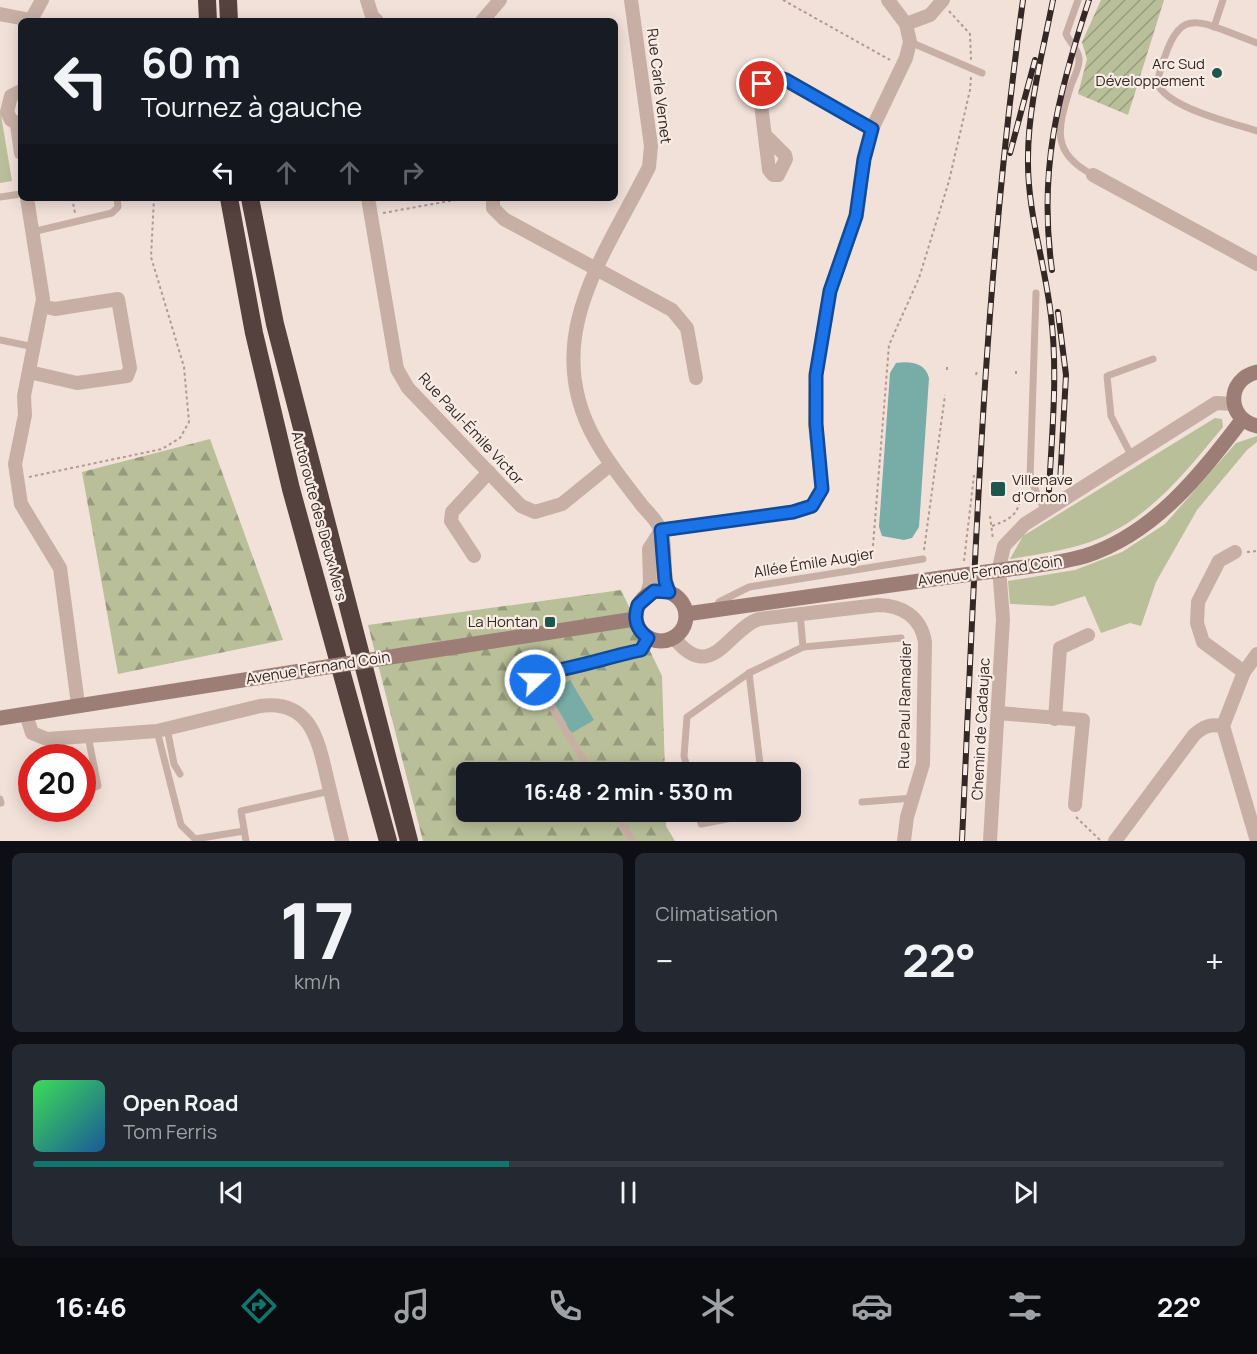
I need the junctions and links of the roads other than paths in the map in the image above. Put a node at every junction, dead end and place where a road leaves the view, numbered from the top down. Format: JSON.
{"nodes":[{"id":1,"x":42,"y":0,"type":"edge"},
{"id":2,"x":207,"y":0,"type":"edge"},
{"id":3,"x":228,"y":0,"type":"edge"},
{"id":4,"x":367,"y":0,"type":"edge"},
{"id":5,"x":500,"y":0,"type":"edge"},
{"id":6,"x":631,"y":0,"type":"edge"},
{"id":7,"x":888,"y":0,"type":"edge"},
{"id":8,"x":1078,"y":0,"type":"edge"},
{"id":9,"x":1223,"y":0,"type":"edge"},
{"id":10,"x":941,"y":2,"type":"edge"},
{"id":11,"x":0,"y":14,"type":"edge"},
{"id":12,"x":21,"y":18,"type":"edge"},
{"id":13,"x":33,"y":18,"type":"edge"},
{"id":14,"x":208,"y":18,"type":"edge"},
{"id":15,"x":229,"y":18,"type":"edge"},
{"id":16,"x":374,"y":18,"type":"edge"},
{"id":17,"x":485,"y":18,"type":"edge"},
{"id":18,"x":906,"y":24,"type":"junction"},
{"id":19,"x":1214,"y":27,"type":"junction"},
{"id":20,"x":910,"y":42,"type":"junction"},
{"id":21,"x":1257,"y":43,"type":"edge"},
{"id":22,"x":982,"y":73,"type":"dead end"},
{"id":23,"x":11,"y":94,"type":"edge"},
{"id":24,"x":18,"y":124,"type":"edge"},
{"id":25,"x":872,"y":129,"type":"junction"},
{"id":26,"x":1257,"y":130,"type":"edge"},
{"id":27,"x":765,"y":135,"type":"dead end"},
{"id":28,"x":1093,"y":175,"type":"joint"},
{"id":29,"x":18,"y":194,"type":"edge"},
{"id":30,"x":0,"y":196,"type":"edge"},
{"id":31,"x":27,"y":201,"type":"edge"},
{"id":32,"x":117,"y":201,"type":"edge"},
{"id":33,"x":230,"y":201,"type":"edge"},
{"id":34,"x":251,"y":201,"type":"edge"},
{"id":35,"x":369,"y":201,"type":"edge"},
{"id":36,"x":493,"y":201,"type":"edge"},
{"id":37,"x":32,"y":232,"type":"junction"},
{"id":38,"x":1257,"y":264,"type":"edge"},
{"id":39,"x":597,"y":270,"type":"junction"},
{"id":40,"x":1036,"y":293,"type":"dead end"},
{"id":41,"x":42,"y":306,"type":"junction"},
{"id":42,"x":0,"y":340,"type":"edge"},
{"id":43,"x":34,"y":347,"type":"junction"},
{"id":44,"x":1153,"y":359,"type":"dead end"},
{"id":45,"x":29,"y":372,"type":"junction"},
{"id":46,"x":1257,"y":372,"type":"edge"},
{"id":47,"x":696,"y":378,"type":"dead end"},
{"id":48,"x":1233,"y":404,"type":"junction"},
{"id":49,"x":1242,"y":420,"type":"junction"},
{"id":50,"x":1257,"y":426,"type":"edge"},
{"id":51,"x":1132,"y":457,"type":"junction"},
{"id":52,"x":610,"y":465,"type":"junction"},
{"id":53,"x":489,"y":472,"type":"junction"},
{"id":54,"x":1045,"y":512,"type":"junction"},
{"id":55,"x":661,"y":530,"type":"junction"},
{"id":56,"x":1235,"y":552,"type":"dead end"},
{"id":57,"x":474,"y":556,"type":"dead end"},
{"id":58,"x":923,"y":559,"type":"road end"},
{"id":59,"x":669,"y":592,"type":"junction"},
{"id":60,"x":647,"y":594,"type":"junction"},
{"id":61,"x":716,"y":608,"type":"junction"},
{"id":62,"x":686,"y":614,"type":"junction"},
{"id":63,"x":800,"y":614,"type":"junction"},
{"id":64,"x":635,"y":619,"type":"junction"},
{"id":65,"x":1088,"y":635,"type":"dead end"},
{"id":66,"x":648,"y":638,"type":"junction"},
{"id":67,"x":674,"y":638,"type":"junction"},
{"id":68,"x":901,"y":638,"type":"dead end"},
{"id":69,"x":803,"y":647,"type":"junction"},
{"id":70,"x":1257,"y":654,"type":"edge"},
{"id":71,"x":1244,"y":672,"type":"junction"},
{"id":72,"x":749,"y":673,"type":"junction"},
{"id":73,"x":78,"y":704,"type":"junction"},
{"id":74,"x":998,"y":713,"type":"junction"},
{"id":75,"x":26,"y":714,"type":"junction"},
{"id":76,"x":0,"y":718,"type":"edge"},
{"id":77,"x":1055,"y":719,"type":"junction"},
{"id":78,"x":1223,"y":726,"type":"junction"},
{"id":79,"x":162,"y":729,"type":"junction"},
{"id":80,"x":88,"y":736,"type":"junction"},
{"id":81,"x":90,"y":744,"type":"edge"},
{"id":82,"x":585,"y":762,"type":"edge"},
{"id":83,"x":686,"y":762,"type":"edge"},
{"id":84,"x":759,"y":762,"type":"edge"},
{"id":85,"x":180,"y":774,"type":"dead end"},
{"id":86,"x":330,"y":791,"type":"junction"},
{"id":87,"x":913,"y":798,"type":"junction"},
{"id":88,"x":862,"y":802,"type":"dead end"},
{"id":89,"x":1075,"y":805,"type":"road end"},
{"id":90,"x":621,"y":822,"type":"edge"},
{"id":91,"x":244,"y":831,"type":"junction"},
{"id":92,"x":246,"y":841,"type":"edge"},
{"id":93,"x":342,"y":841,"type":"edge"},
{"id":94,"x":388,"y":841,"type":"edge"},
{"id":95,"x":409,"y":841,"type":"edge"},
{"id":96,"x":633,"y":841,"type":"edge"},
{"id":97,"x":904,"y":841,"type":"edge"},
{"id":98,"x":990,"y":841,"type":"edge"},
{"id":99,"x":1115,"y":841,"type":"edge"},
{"id":100,"x":1257,"y":841,"type":"edge"}],
"edges":[{"from":1,"to":13,"type":"street"},
{"from":2,"to":14,"type":"highway"},
{"from":3,"to":15,"type":"highway"},
{"from":4,"to":16,"type":"street"},
{"from":5,"to":17,"type":"street"},
{"from":6,"to":39,"type":"street","name":"Rue Carle Vernet"},
{"from":7,"to":18,"type":"street"},
{"from":8,"to":28,"type":"lane"},
{"from":9,"to":19,"type":"lane"},
{"from":10,"to":18,"type":"street"},
{"from":11,"to":12,"type":"street"},
{"from":18,"to":20,"type":"street"},
{"from":19,"to":21,"type":"lane"},
{"from":19,"to":26,"type":"lane"},
{"from":20,"to":22,"type":"lane"},
{"from":20,"to":25,"type":"street"},
{"from":23,"to":24,"type":"street"},
{"from":25,"to":27,"type":"street"},
{"from":25,"to":55,"type":"street"},
{"from":28,"to":38,"type":"street"},
{"from":29,"to":30,"type":"lane"},
{"from":31,"to":37,"type":"street"},
{"from":32,"to":37,"type":"lane"},
{"from":33,"to":94,"type":"highway","name":"Autoroute des Deux Mers"},
{"from":34,"to":95,"type":"highway","name":"Autoroute des Deux Mers"},
{"from":35,"to":53,"type":"street","name":"Rue Paul-Émile Victor"},
{"from":36,"to":39,"type":"street"},
{"from":37,"to":41,"type":"street"},
{"from":39,"to":47,"type":"street"},
{"from":39,"to":52,"type":"street","name":"Rue Carle Vernet"},
{"from":40,"to":54,"type":"lane"},
{"from":41,"to":43,"type":"street"},
{"from":41,"to":45,"type":"street"},
{"from":42,"to":43,"type":"lane"},
{"from":43,"to":45,"type":"street"},
{"from":44,"to":51,"type":"lane"},
{"from":45,"to":73,"type":"street"},
{"from":46,"to":48,"type":"main road"},
{"from":48,"to":49,"type":"main road"},
{"from":48,"to":51,"type":"street"},
{"from":49,"to":50,"type":"main road"},
{"from":49,"to":61,"type":"main road","name":"Avenue Fernand Coin","bridge":true},
{"from":51,"to":54,"type":"street"},
{"from":52,"to":53,"type":"street","name":"Rue Paul-Émile Victor"},
{"from":52,"to":55,"type":"street","name":"Rue Carle Vernet"},
{"from":53,"to":57,"type":"street"},
{"from":54,"to":74,"type":"street","name":"Chemin de Cadaujac"},
{"from":55,"to":59,"type":"street"},
{"from":55,"to":60,"type":"street"},
{"from":56,"to":71,"type":"street"},
{"from":58,"to":61,"type":"lane","name":"Allée Émile Augier"},
{"from":59,"to":60,"type":"main road"},
{"from":59,"to":62,"type":"main road"},
{"from":60,"to":64,"type":"main road"},
{"from":61,"to":62,"type":"main road","name":"Avenue Fernand Coin"},
{"from":62,"to":67,"type":"main road"},
{"from":63,"to":67,"type":"street","name":"Rue Paul Ramadier"},
{"from":63,"to":69,"type":"lane"},
{"from":63,"to":87,"type":"street","name":"Rue Paul Ramadier"},
{"from":64,"to":66,"type":"main road"},
{"from":64,"to":73,"type":"main road","name":"Avenue Fernand Coin","bridge":true},
{"from":65,"to":77,"type":"street"},
{"from":66,"to":67,"type":"main road"},
{"from":66,"to":82,"type":"lane"},
{"from":68,"to":69,"type":"lane"},
{"from":69,"to":72,"type":"lane"},
{"from":70,"to":71,"type":"street"},
{"from":71,"to":78,"type":"street"},
{"from":72,"to":83,"type":"lane"},
{"from":72,"to":84,"type":"lane"},
{"from":73,"to":75,"type":"main road","name":"Avenue Fernand Coin"},
{"from":74,"to":77,"type":"street"},
{"from":74,"to":98,"type":"street","name":"Chemin de Cadaujac"},
{"from":75,"to":76,"type":"main road","name":"Avenue Fernand Coin"},
{"from":75,"to":80,"type":"street"},
{"from":77,"to":89,"type":"street"},
{"from":78,"to":99,"type":"street"},
{"from":78,"to":100,"type":"street"},
{"from":79,"to":80,"type":"street"},
{"from":79,"to":85,"type":"lane"},
{"from":79,"to":86,"type":"street"},
{"from":79,"to":91,"type":"lane"},
{"from":80,"to":81,"type":"lane"},
{"from":86,"to":91,"type":"lane"},
{"from":86,"to":93,"type":"street"},
{"from":87,"to":88,"type":"lane"},
{"from":87,"to":97,"type":"street","name":"Rue Paul Ramadier"},
{"from":90,"to":96,"type":"lane"},
{"from":91,"to":92,"type":"lane"}]}
